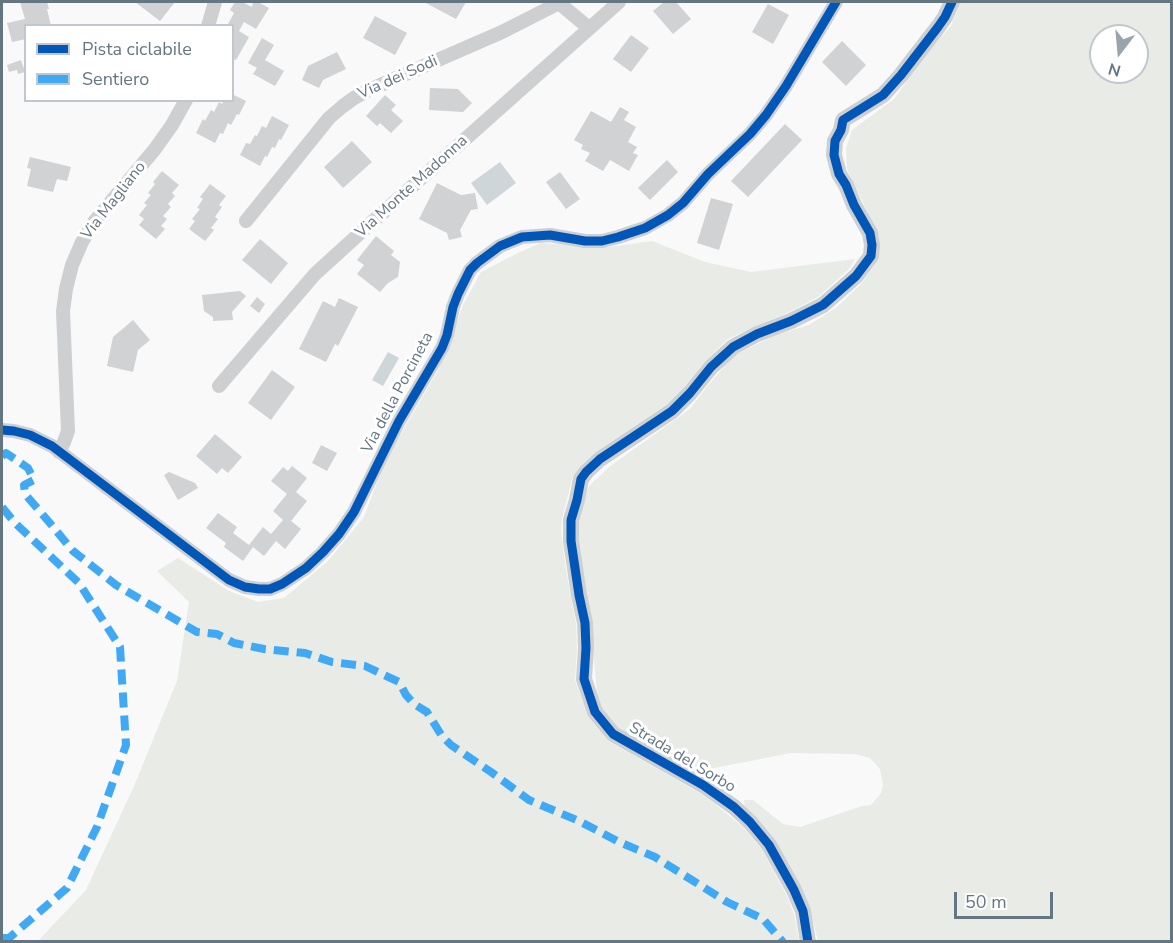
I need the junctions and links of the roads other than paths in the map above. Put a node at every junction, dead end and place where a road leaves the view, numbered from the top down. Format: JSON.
{"nodes":[{"id":1,"x":215,"y":2,"type":"edge"},
{"id":2,"x":559,"y":2,"type":"edge"},
{"id":3,"x":619,"y":2,"type":"edge"},
{"id":4,"x":836,"y":2,"type":"edge"},
{"id":5,"x":952,"y":2,"type":"edge"},
{"id":6,"x":209,"y":24,"type":"edge"},
{"id":7,"x":589,"y":28,"type":"junction"},
{"id":8,"x":185,"y":102,"type":"edge"},
{"id":9,"x":246,"y":221,"type":"dead end"},
{"id":10,"x":219,"y":386,"type":"dead end"},
{"id":11,"x":2,"y":430,"type":"edge"},
{"id":12,"x":59,"y":452,"type":"junction"},
{"id":13,"x":808,"y":942,"type":"edge"}],
"edges":[{"from":1,"to":6,"type":"street"},
{"from":2,"to":7,"type":"street","name":"Via dei Sodi"},
{"from":2,"to":9,"type":"street","name":"Via dei Sodi"},
{"from":3,"to":7,"type":"street","name":"Via Monte Madonna"},
{"from":4,"to":12,"type":"street","name":"Via della Porcineta"},
{"from":5,"to":13,"type":"street","name":"Strada del Sorbo"},
{"from":7,"to":10,"type":"street","name":"Via Monte Madonna"},
{"from":8,"to":12,"type":"street","name":"Via Magliano"},
{"from":11,"to":12,"type":"street","name":"Via della Porcineta"}]}
